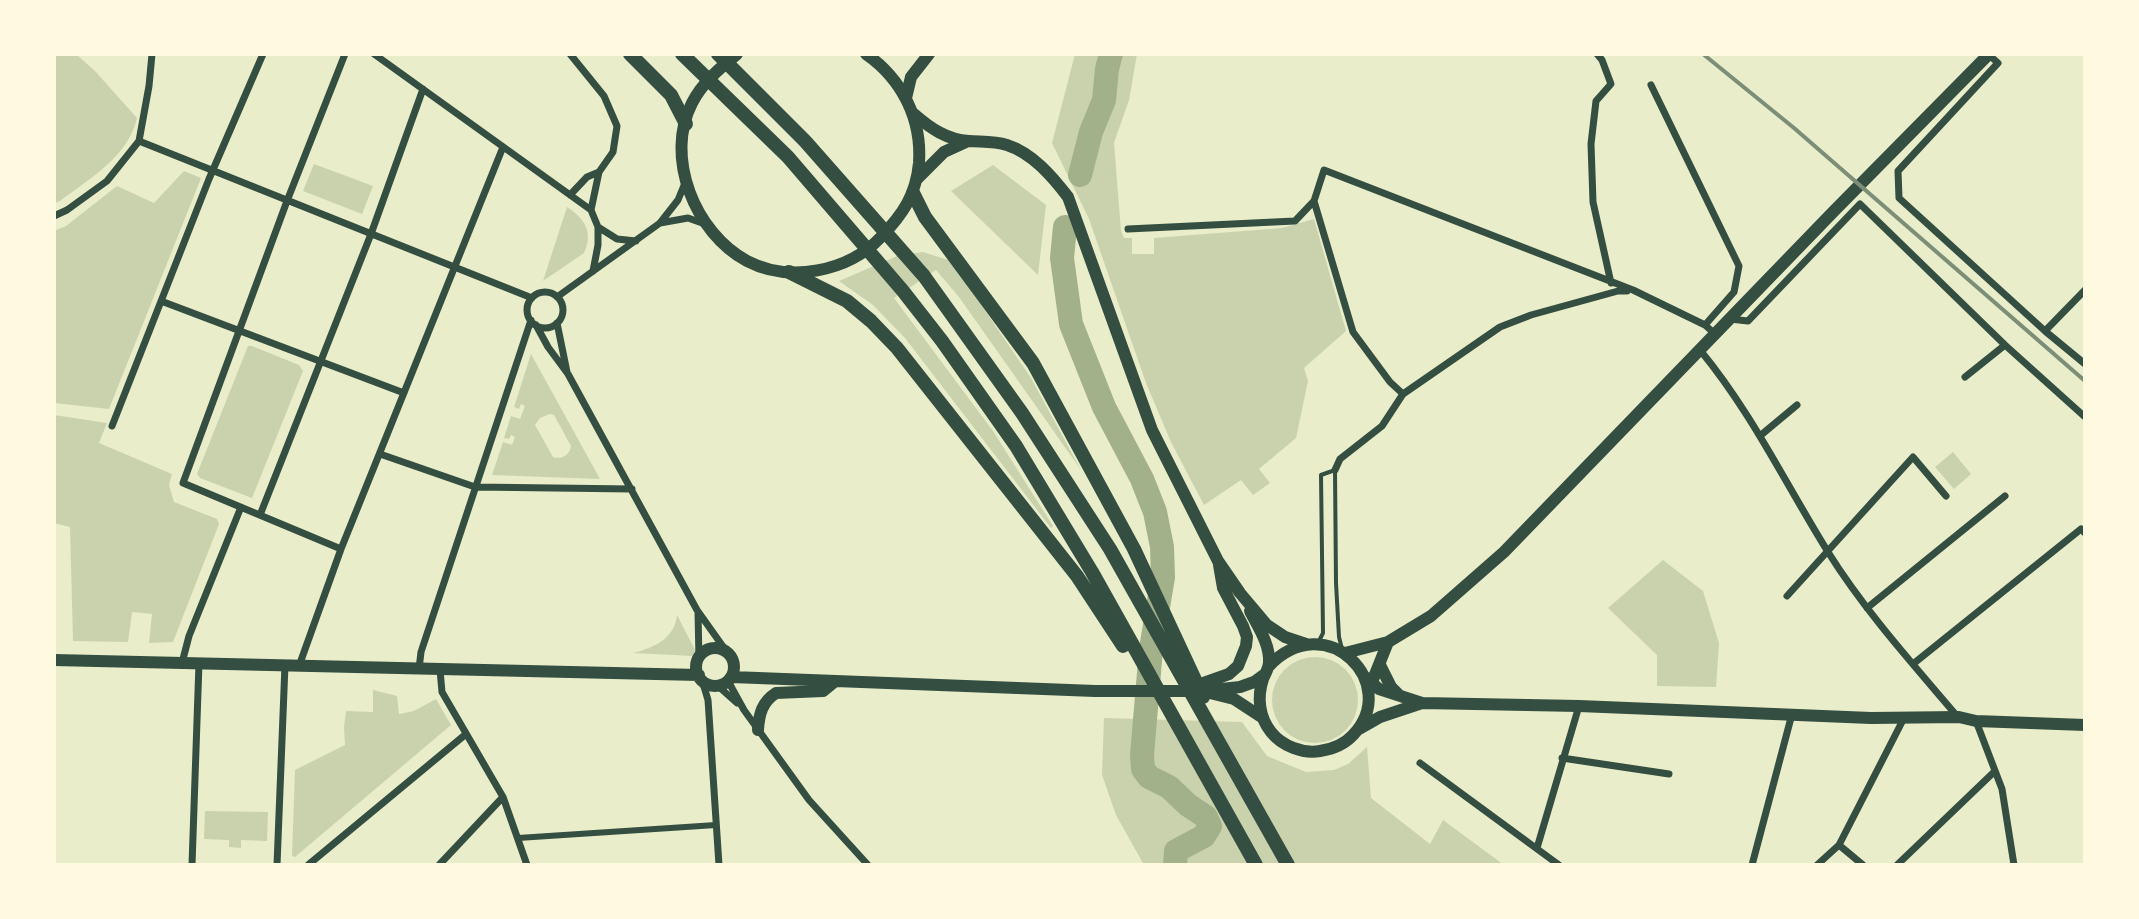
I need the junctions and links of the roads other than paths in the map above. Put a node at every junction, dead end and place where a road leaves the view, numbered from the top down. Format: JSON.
{"nodes":[{"id":1,"x":152,"y":54,"type":"edge"},
{"id":2,"x":263,"y":54,"type":"edge"},
{"id":3,"x":345,"y":54,"type":"edge"},
{"id":4,"x":374,"y":54,"type":"edge"},
{"id":5,"x":570,"y":54,"type":"edge"},
{"id":6,"x":630,"y":54,"type":"edge"},
{"id":7,"x":682,"y":54,"type":"edge"},
{"id":8,"x":718,"y":54,"type":"edge"},
{"id":9,"x":737,"y":54,"type":"edge"},
{"id":10,"x":866,"y":54,"type":"edge"},
{"id":11,"x":929,"y":54,"type":"edge"},
{"id":12,"x":1597,"y":54,"type":"edge"},
{"id":13,"x":1988,"y":54,"type":"edge"},
{"id":14,"x":1651,"y":85,"type":"dead end"},
{"id":15,"x":423,"y":89,"type":"junction"},
{"id":16,"x":906,"y":98,"type":"junction"},
{"id":17,"x":914,"y":114,"type":"junction"},
{"id":18,"x":686,"y":124,"type":"junction"},
{"id":19,"x":139,"y":141,"type":"junction"},
{"id":20,"x":968,"y":141,"type":"junction"},
{"id":21,"x":503,"y":147,"type":"junction"},
{"id":22,"x":213,"y":171,"type":"junction"},
{"id":23,"x":599,"y":172,"type":"junction"},
{"id":24,"x":686,"y":180,"type":"junction"},
{"id":25,"x":915,"y":186,"type":"junction"},
{"id":26,"x":570,"y":195,"type":"junction"},
{"id":27,"x":287,"y":201,"type":"junction"},
{"id":28,"x":1314,"y":201,"type":"junction"},
{"id":29,"x":591,"y":210,"type":"junction"},
{"id":30,"x":54,"y":216,"type":"edge"},
{"id":31,"x":660,"y":223,"type":"junction"},
{"id":32,"x":707,"y":225,"type":"junction"},
{"id":33,"x":598,"y":227,"type":"junction"},
{"id":34,"x":1128,"y":229,"type":"dead end"},
{"id":35,"x":371,"y":234,"type":"junction"},
{"id":36,"x":617,"y":239,"type":"junction"},
{"id":37,"x":636,"y":241,"type":"junction"},
{"id":38,"x":455,"y":267,"type":"junction"},
{"id":39,"x":593,"y":271,"type":"junction"},
{"id":40,"x":789,"y":272,"type":"junction"},
{"id":41,"x":1611,"y":283,"type":"junction"},
{"id":42,"x":1633,"y":290,"type":"junction"},
{"id":43,"x":2085,"y":290,"type":"edge"},
{"id":44,"x":557,"y":297,"type":"junction"},
{"id":45,"x":532,"y":298,"type":"junction"},
{"id":46,"x":161,"y":301,"type":"junction"},
{"id":47,"x":1730,"y":319,"type":"junction"},
{"id":48,"x":534,"y":322,"type":"junction"},
{"id":49,"x":557,"y":323,"type":"junction"},
{"id":50,"x":1710,"y":329,"type":"junction"},
{"id":51,"x":240,"y":331,"type":"junction"},
{"id":52,"x":2045,"y":331,"type":"junction"},
{"id":53,"x":2005,"y":345,"type":"junction"},
{"id":54,"x":1700,"y":350,"type":"junction"},
{"id":55,"x":321,"y":362,"type":"junction"},
{"id":56,"x":2085,"y":364,"type":"edge"},
{"id":57,"x":568,"y":374,"type":"junction"},
{"id":58,"x":1965,"y":377,"type":"dead end"},
{"id":59,"x":404,"y":393,"type":"junction"},
{"id":60,"x":1403,"y":394,"type":"junction"},
{"id":61,"x":1797,"y":405,"type":"dead end"},
{"id":62,"x":2085,"y":417,"type":"edge"},
{"id":63,"x":112,"y":426,"type":"dead end"},
{"id":64,"x":1761,"y":435,"type":"junction"},
{"id":65,"x":380,"y":454,"type":"junction"},
{"id":66,"x":1335,"y":470,"type":"junction"},
{"id":67,"x":475,"y":487,"type":"junction"},
{"id":68,"x":632,"y":489,"type":"junction"},
{"id":69,"x":1946,"y":496,"type":"dead end"},
{"id":70,"x":2005,"y":496,"type":"dead end"},
{"id":71,"x":241,"y":507,"type":"junction"},
{"id":72,"x":260,"y":515,"type":"junction"},
{"id":73,"x":2085,"y":533,"type":"edge"},
{"id":74,"x":341,"y":549,"type":"junction"},
{"id":75,"x":1828,"y":553,"type":"junction"},
{"id":76,"x":1218,"y":561,"type":"junction"},
{"id":77,"x":1084,"y":574,"type":"junction"},
{"id":78,"x":1240,"y":593,"type":"junction"},
{"id":79,"x":1787,"y":596,"type":"dead end"},
{"id":80,"x":1867,"y":608,"type":"junction"},
{"id":81,"x":697,"y":610,"type":"junction"},
{"id":82,"x":1388,"y":642,"type":"junction"},
{"id":83,"x":1312,"y":644,"type":"junction"},
{"id":84,"x":1344,"y":652,"type":"junction"},
{"id":85,"x":729,"y":655,"type":"junction"},
{"id":86,"x":699,"y":659,"type":"junction"},
{"id":87,"x":54,"y":660,"type":"edge"},
{"id":88,"x":182,"y":663,"type":"junction"},
{"id":89,"x":199,"y":663,"type":"junction"},
{"id":90,"x":1913,"y":664,"type":"junction"},
{"id":91,"x":285,"y":665,"type":"junction"},
{"id":92,"x":1380,"y":665,"type":"junction"},
{"id":93,"x":299,"y":666,"type":"junction"},
{"id":94,"x":419,"y":669,"type":"junction"},
{"id":95,"x":440,"y":670,"type":"junction"},
{"id":96,"x":1267,"y":670,"type":"junction"},
{"id":97,"x":700,"y":678,"type":"junction"},
{"id":98,"x":726,"y":681,"type":"junction"},
{"id":99,"x":834,"y":682,"type":"junction"},
{"id":100,"x":1368,"y":684,"type":"junction"},
{"id":101,"x":1183,"y":690,"type":"junction"},
{"id":102,"x":1203,"y":691,"type":"junction"},
{"id":103,"x":1402,"y":697,"type":"junction"},
{"id":104,"x":1422,"y":703,"type":"junction"},
{"id":105,"x":1579,"y":706,"type":"junction"},
{"id":106,"x":1792,"y":714,"type":"junction"},
{"id":107,"x":1959,"y":717,"type":"junction"},
{"id":108,"x":1263,"y":718,"type":"junction"},
{"id":109,"x":1904,"y":718,"type":"junction"},
{"id":110,"x":1976,"y":721,"type":"junction"},
{"id":111,"x":2085,"y":725,"type":"edge"},
{"id":112,"x":1359,"y":729,"type":"junction"},
{"id":113,"x":758,"y":730,"type":"junction"},
{"id":114,"x":466,"y":734,"type":"junction"},
{"id":115,"x":1562,"y":758,"type":"junction"},
{"id":116,"x":1420,"y":763,"type":"dead end"},
{"id":117,"x":1232,"y":764,"type":"junction"},
{"id":118,"x":1995,"y":771,"type":"junction"},
{"id":119,"x":1669,"y":774,"type":"dead end"},
{"id":120,"x":503,"y":797,"type":"junction"},
{"id":121,"x":716,"y":825,"type":"junction"},
{"id":122,"x":518,"y":838,"type":"junction"},
{"id":123,"x":1839,"y":845,"type":"junction"},
{"id":124,"x":1537,"y":848,"type":"junction"},
{"id":125,"x":192,"y":865,"type":"edge"},
{"id":126,"x":277,"y":865,"type":"edge"},
{"id":127,"x":308,"y":865,"type":"edge"},
{"id":128,"x":439,"y":865,"type":"edge"},
{"id":129,"x":527,"y":865,"type":"edge"},
{"id":130,"x":719,"y":865,"type":"edge"},
{"id":131,"x":868,"y":865,"type":"edge"},
{"id":132,"x":1247,"y":865,"type":"edge"},
{"id":133,"x":1256,"y":865,"type":"edge"},
{"id":134,"x":1288,"y":865,"type":"edge"},
{"id":135,"x":1559,"y":865,"type":"edge"},
{"id":136,"x":1752,"y":865,"type":"edge"},
{"id":137,"x":1817,"y":865,"type":"edge"},
{"id":138,"x":1863,"y":865,"type":"edge"},
{"id":139,"x":1897,"y":865,"type":"edge"},
{"id":140,"x":2014,"y":865,"type":"edge"}],
"edges":[{"from":1,"to":19,"type":"street"},
{"from":2,"to":22,"type":"street"},
{"from":3,"to":27,"type":"street"},
{"from":4,"to":15,"type":"street"},
{"from":5,"to":23,"type":"street"},
{"from":6,"to":18,"type":"highway"},
{"from":7,"to":77,"type":"highway"},
{"from":8,"to":117,"type":"highway"},
{"from":9,"to":18,"type":"main road"},
{"from":10,"to":16,"type":"main road"},
{"from":11,"to":16,"type":"main road"},
{"from":12,"to":41,"type":"street"},
{"from":13,"to":47,"type":"main road"},
{"from":13,"to":52,"type":"street"},
{"from":14,"to":50,"type":"street"},
{"from":15,"to":21,"type":"street"},
{"from":15,"to":35,"type":"street"},
{"from":16,"to":17,"type":"main road"},
{"from":17,"to":20,"type":"main road"},
{"from":17,"to":25,"type":"main road"},
{"from":18,"to":24,"type":"main road"},
{"from":19,"to":22,"type":"street"},
{"from":19,"to":30,"type":"street"},
{"from":20,"to":25,"type":"main road"},
{"from":20,"to":76,"type":"main road"},
{"from":21,"to":26,"type":"street"},
{"from":21,"to":38,"type":"street"},
{"from":22,"to":27,"type":"street"},
{"from":22,"to":46,"type":"street"},
{"from":23,"to":26,"type":"street"},
{"from":23,"to":29,"type":"street"},
{"from":24,"to":31,"type":"street"},
{"from":24,"to":32,"type":"main road"},
{"from":25,"to":40,"type":"main road"},
{"from":25,"to":117,"type":"highway"},
{"from":26,"to":29,"type":"street"},
{"from":27,"to":35,"type":"street"},
{"from":27,"to":51,"type":"street"},
{"from":28,"to":34,"type":"street"},
{"from":28,"to":41,"type":"street"},
{"from":28,"to":60,"type":"street"},
{"from":29,"to":33,"type":"street"},
{"from":31,"to":32,"type":"street"},
{"from":31,"to":37,"type":"street"},
{"from":32,"to":40,"type":"main road"},
{"from":33,"to":36,"type":"street"},
{"from":33,"to":39,"type":"street"},
{"from":35,"to":38,"type":"street"},
{"from":35,"to":55,"type":"street"},
{"from":36,"to":37,"type":"street"},
{"from":36,"to":39,"type":"street"},
{"from":37,"to":39,"type":"street"},
{"from":38,"to":45,"type":"street"},
{"from":38,"to":59,"type":"street"},
{"from":39,"to":44,"type":"street"},
{"from":40,"to":77,"type":"highway"},
{"from":41,"to":42,"type":"street"},
{"from":42,"to":50,"type":"street"},
{"from":42,"to":60,"type":"street"},
{"from":43,"to":52,"type":"street"},
{"from":44,"to":45,"type":"street"},
{"from":44,"to":49,"type":"street"},
{"from":45,"to":48,"type":"street"},
{"from":46,"to":51,"type":"street"},
{"from":46,"to":63,"type":"street"},
{"from":47,"to":50,"type":"main road"},
{"from":47,"to":53,"type":"street"},
{"from":48,"to":49,"type":"street"},
{"from":48,"to":57,"type":"street"},
{"from":48,"to":67,"type":"street"},
{"from":49,"to":57,"type":"street"},
{"from":50,"to":54,"type":"main road"},
{"from":51,"to":55,"type":"street"},
{"from":51,"to":71,"type":"street"},
{"from":52,"to":56,"type":"street"},
{"from":53,"to":58,"type":"street"},
{"from":53,"to":62,"type":"street"},
{"from":54,"to":64,"type":"street"},
{"from":54,"to":82,"type":"main road"},
{"from":55,"to":59,"type":"street"},
{"from":55,"to":72,"type":"street"},
{"from":57,"to":68,"type":"street"},
{"from":59,"to":65,"type":"street"},
{"from":60,"to":66,"type":"street"},
{"from":61,"to":64,"type":"street"},
{"from":64,"to":75,"type":"street"},
{"from":65,"to":67,"type":"street"},
{"from":65,"to":74,"type":"street"},
{"from":66,"to":83,"type":"lane"},
{"from":66,"to":84,"type":"lane"},
{"from":67,"to":68,"type":"street"},
{"from":67,"to":94,"type":"street"},
{"from":68,"to":81,"type":"street"},
{"from":69,"to":75,"type":"street"},
{"from":70,"to":80,"type":"street"},
{"from":71,"to":72,"type":"street"},
{"from":71,"to":88,"type":"street"},
{"from":72,"to":74,"type":"street"},
{"from":73,"to":90,"type":"street"},
{"from":74,"to":93,"type":"street"},
{"from":75,"to":79,"type":"street"},
{"from":75,"to":80,"type":"street"},
{"from":76,"to":78,"type":"main road"},
{"from":76,"to":101,"type":"main road"},
{"from":77,"to":132,"type":"highway"},
{"from":77,"to":133,"type":"highway"},
{"from":78,"to":83,"type":"main road"},
{"from":78,"to":96,"type":"main road"},
{"from":80,"to":90,"type":"street"},
{"from":81,"to":85,"type":"street"},
{"from":81,"to":86,"type":"street"},
{"from":82,"to":84,"type":"main road"},
{"from":82,"to":92,"type":"main road"},
{"from":83,"to":84,"type":"main road"},
{"from":83,"to":96,"type":"main road"},
{"from":84,"to":100,"type":"main road"},
{"from":85,"to":86,"type":"main road"},
{"from":85,"to":98,"type":"main road"},
{"from":86,"to":97,"type":"main road"},
{"from":87,"to":88,"type":"main road"},
{"from":88,"to":89,"type":"main road"},
{"from":89,"to":91,"type":"main road"},
{"from":89,"to":125,"type":"street"},
{"from":90,"to":107,"type":"street"},
{"from":91,"to":93,"type":"main road"},
{"from":91,"to":126,"type":"street"},
{"from":92,"to":100,"type":"main road"},
{"from":92,"to":103,"type":"main road"},
{"from":93,"to":94,"type":"main road"},
{"from":94,"to":95,"type":"main road"},
{"from":95,"to":97,"type":"main road"},
{"from":95,"to":114,"type":"street"},
{"from":96,"to":102,"type":"main road"},
{"from":96,"to":108,"type":"main road"},
{"from":97,"to":98,"type":"main road"},
{"from":97,"to":121,"type":"street"},
{"from":98,"to":99,"type":"main road"},
{"from":98,"to":113,"type":"street"},
{"from":99,"to":101,"type":"main road"},
{"from":99,"to":113,"type":"main road"},
{"from":100,"to":103,"type":"main road"},
{"from":100,"to":112,"type":"main road"},
{"from":101,"to":102,"type":"main road"},
{"from":102,"to":108,"type":"main road"},
{"from":103,"to":104,"type":"main road"},
{"from":104,"to":105,"type":"main road"},
{"from":104,"to":112,"type":"main road"},
{"from":105,"to":106,"type":"main road"},
{"from":105,"to":115,"type":"street"},
{"from":106,"to":109,"type":"main road"},
{"from":106,"to":136,"type":"street"},
{"from":107,"to":109,"type":"main road"},
{"from":107,"to":110,"type":"main road"},
{"from":108,"to":112,"type":"main road"},
{"from":109,"to":123,"type":"street"},
{"from":110,"to":111,"type":"main road"},
{"from":110,"to":118,"type":"street"},
{"from":113,"to":131,"type":"street"},
{"from":114,"to":120,"type":"street"},
{"from":114,"to":127,"type":"street"},
{"from":115,"to":119,"type":"street"},
{"from":115,"to":124,"type":"street"},
{"from":116,"to":124,"type":"street"},
{"from":117,"to":134,"type":"highway"},
{"from":118,"to":139,"type":"street"},
{"from":118,"to":140,"type":"street"},
{"from":120,"to":122,"type":"street"},
{"from":120,"to":128,"type":"street"},
{"from":121,"to":122,"type":"street"},
{"from":121,"to":130,"type":"street"},
{"from":122,"to":129,"type":"street"},
{"from":123,"to":137,"type":"street"},
{"from":123,"to":138,"type":"street"},
{"from":124,"to":135,"type":"street"}]}
